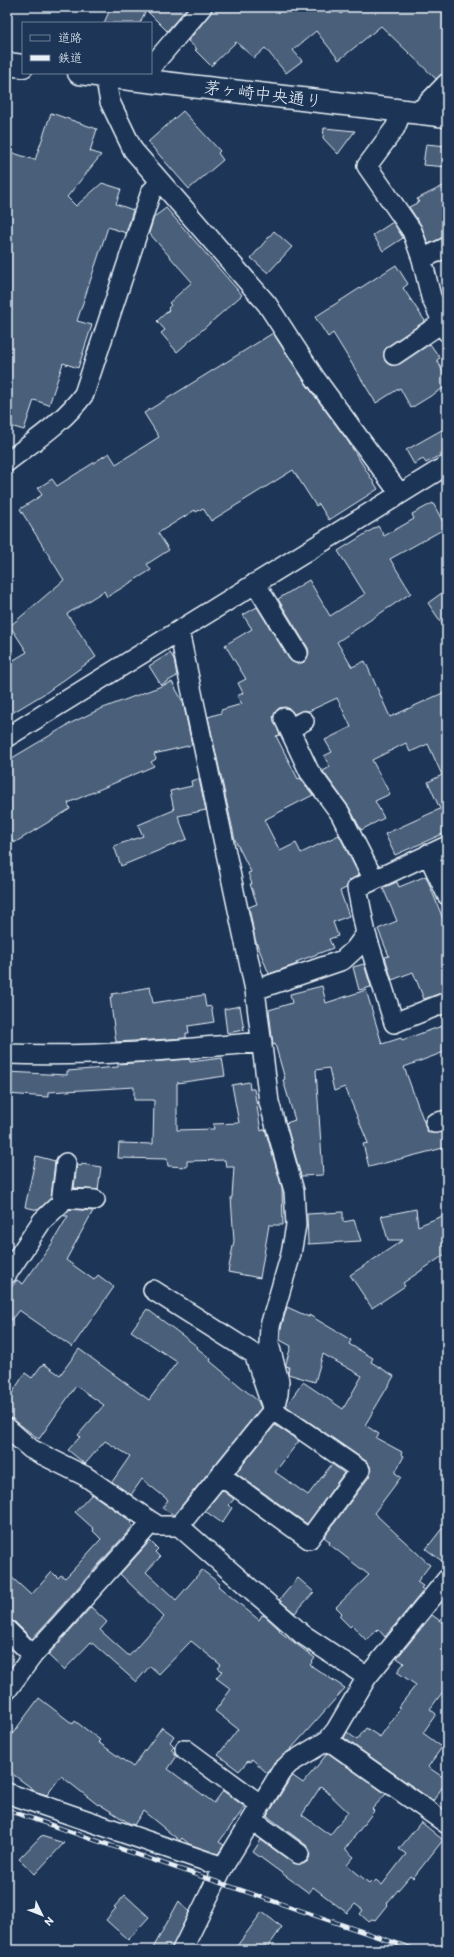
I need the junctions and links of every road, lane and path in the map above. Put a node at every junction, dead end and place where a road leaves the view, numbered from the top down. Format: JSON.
{"nodes":[{"id":1,"x":202,"y":7,"type":"edge"},
{"id":2,"x":7,"y":64,"type":"edge"},
{"id":3,"x":22,"y":66,"type":"edge"},
{"id":4,"x":152,"y":66,"type":"edge"},
{"id":5,"x":88,"y":74,"type":"edge"},
{"id":6,"x":132,"y":74,"type":"edge"},
{"id":7,"x":152,"y":74,"type":"edge"},
{"id":8,"x":105,"y":76,"type":"junction"},
{"id":9,"x":447,"y":83,"type":"edge"},
{"id":10,"x":410,"y":112,"type":"junction"},
{"id":11,"x":447,"y":116,"type":"edge"},
{"id":12,"x":160,"y":182,"type":"junction"},
{"id":13,"x":447,"y":247,"type":"edge"},
{"id":14,"x":422,"y":259,"type":"junction"},
{"id":15,"x":445,"y":327,"type":"edge"},
{"id":16,"x":394,"y":355,"type":"dead end"},
{"id":17,"x":7,"y":462,"type":"edge"},
{"id":18,"x":447,"y":465,"type":"edge"},
{"id":19,"x":400,"y":494,"type":"junction"},
{"id":20,"x":255,"y":583,"type":"junction"},
{"id":21,"x":179,"y":631,"type":"junction"},
{"id":22,"x":298,"y":653,"type":"dead end"},
{"id":23,"x":293,"y":723,"type":"dead end"},
{"id":24,"x":7,"y":737,"type":"edge"},
{"id":25,"x":447,"y":846,"type":"edge"},
{"id":26,"x":428,"y":854,"type":"junction"},
{"id":27,"x":374,"y":880,"type":"junction"},
{"id":28,"x":447,"y":895,"type":"edge"},
{"id":29,"x":366,"y":934,"type":"junction"},
{"id":30,"x":255,"y":990,"type":"junction"},
{"id":31,"x":447,"y":1002,"type":"edge"},
{"id":32,"x":262,"y":1042,"type":"junction"},
{"id":33,"x":7,"y":1054,"type":"edge"},
{"id":34,"x":66,"y":1163,"type":"dead end"},
{"id":35,"x":62,"y":1198,"type":"junction"},
{"id":36,"x":95,"y":1200,"type":"dead end"},
{"id":37,"x":7,"y":1274,"type":"edge"},
{"id":38,"x":153,"y":1290,"type":"dead end"},
{"id":39,"x":273,"y":1410,"type":"junction"},
{"id":40,"x":7,"y":1428,"type":"edge"},
{"id":41,"x":220,"y":1475,"type":"junction"},
{"id":42,"x":152,"y":1522,"type":"junction"},
{"id":43,"x":179,"y":1526,"type":"junction"},
{"id":44,"x":447,"y":1580,"type":"edge"},
{"id":45,"x":7,"y":1630,"type":"edge"},
{"id":46,"x":33,"y":1654,"type":"junction"},
{"id":47,"x":367,"y":1677,"type":"junction"},
{"id":48,"x":7,"y":1690,"type":"edge"},
{"id":49,"x":328,"y":1740,"type":"junction"},
{"id":50,"x":185,"y":1749,"type":"dead end"},
{"id":51,"x":7,"y":1793,"type":"edge"},
{"id":52,"x":256,"y":1812,"type":"junction"},
{"id":53,"x":447,"y":1824,"type":"edge"},
{"id":54,"x":299,"y":1854,"type":"dead end"},
{"id":55,"x":223,"y":1867,"type":"junction"},
{"id":56,"x":182,"y":1950,"type":"edge"}],
"edges":[{"from":1,"to":4,"type":"street"},
{"from":2,"to":3,"type":"main road"},
{"from":5,"to":8,"type":"main road","name":"茅ヶ崎中央通り"},
{"from":6,"to":8,"type":"main road","name":"茅ヶ崎中央通り"},
{"from":7,"to":10,"type":"main road","name":"茅ヶ崎中央通り"},
{"from":8,"to":12,"type":"street"},
{"from":9,"to":10,"type":"street"},
{"from":10,"to":11,"type":"main road","name":"茅ヶ崎中央通り"},
{"from":10,"to":14,"type":"street"},
{"from":12,"to":17,"type":"street"},
{"from":12,"to":19,"type":"street"},
{"from":13,"to":14,"type":"street"},
{"from":14,"to":15,"type":"street"},
{"from":15,"to":16,"type":"street"},
{"from":18,"to":19,"type":"street"},
{"from":19,"to":20,"type":"street"},
{"from":20,"to":21,"type":"street"},
{"from":20,"to":22,"type":"street"},
{"from":21,"to":24,"type":"street"},
{"from":21,"to":30,"type":"street"},
{"from":23,"to":27,"type":"street"},
{"from":25,"to":26,"type":"street"},
{"from":26,"to":27,"type":"street"},
{"from":26,"to":28,"type":"street"},
{"from":27,"to":29,"type":"street"},
{"from":29,"to":30,"type":"street"},
{"from":29,"to":31,"type":"street"},
{"from":30,"to":32,"type":"street"},
{"from":32,"to":33,"type":"street"},
{"from":32,"to":39,"type":"street"},
{"from":34,"to":35,"type":"street"},
{"from":35,"to":36,"type":"street"},
{"from":35,"to":37,"type":"street"},
{"from":38,"to":39,"type":"street"},
{"from":39,"to":41,"type":"street"},
{"from":39,"to":41,"type":"street"},
{"from":40,"to":42,"type":"street"},
{"from":41,"to":43,"type":"street"},
{"from":42,"to":43,"type":"street"},
{"from":42,"to":46,"type":"street"},
{"from":43,"to":47,"type":"street"},
{"from":44,"to":47,"type":"street"},
{"from":45,"to":46,"type":"street"},
{"from":46,"to":48,"type":"street"},
{"from":47,"to":49,"type":"street"},
{"from":49,"to":52,"type":"street"},
{"from":49,"to":53,"type":"street"},
{"from":50,"to":52,"type":"street"},
{"from":51,"to":55,"type":"street"},
{"from":52,"to":54,"type":"street"},
{"from":52,"to":55,"type":"street"},
{"from":55,"to":56,"type":"street"}]}
